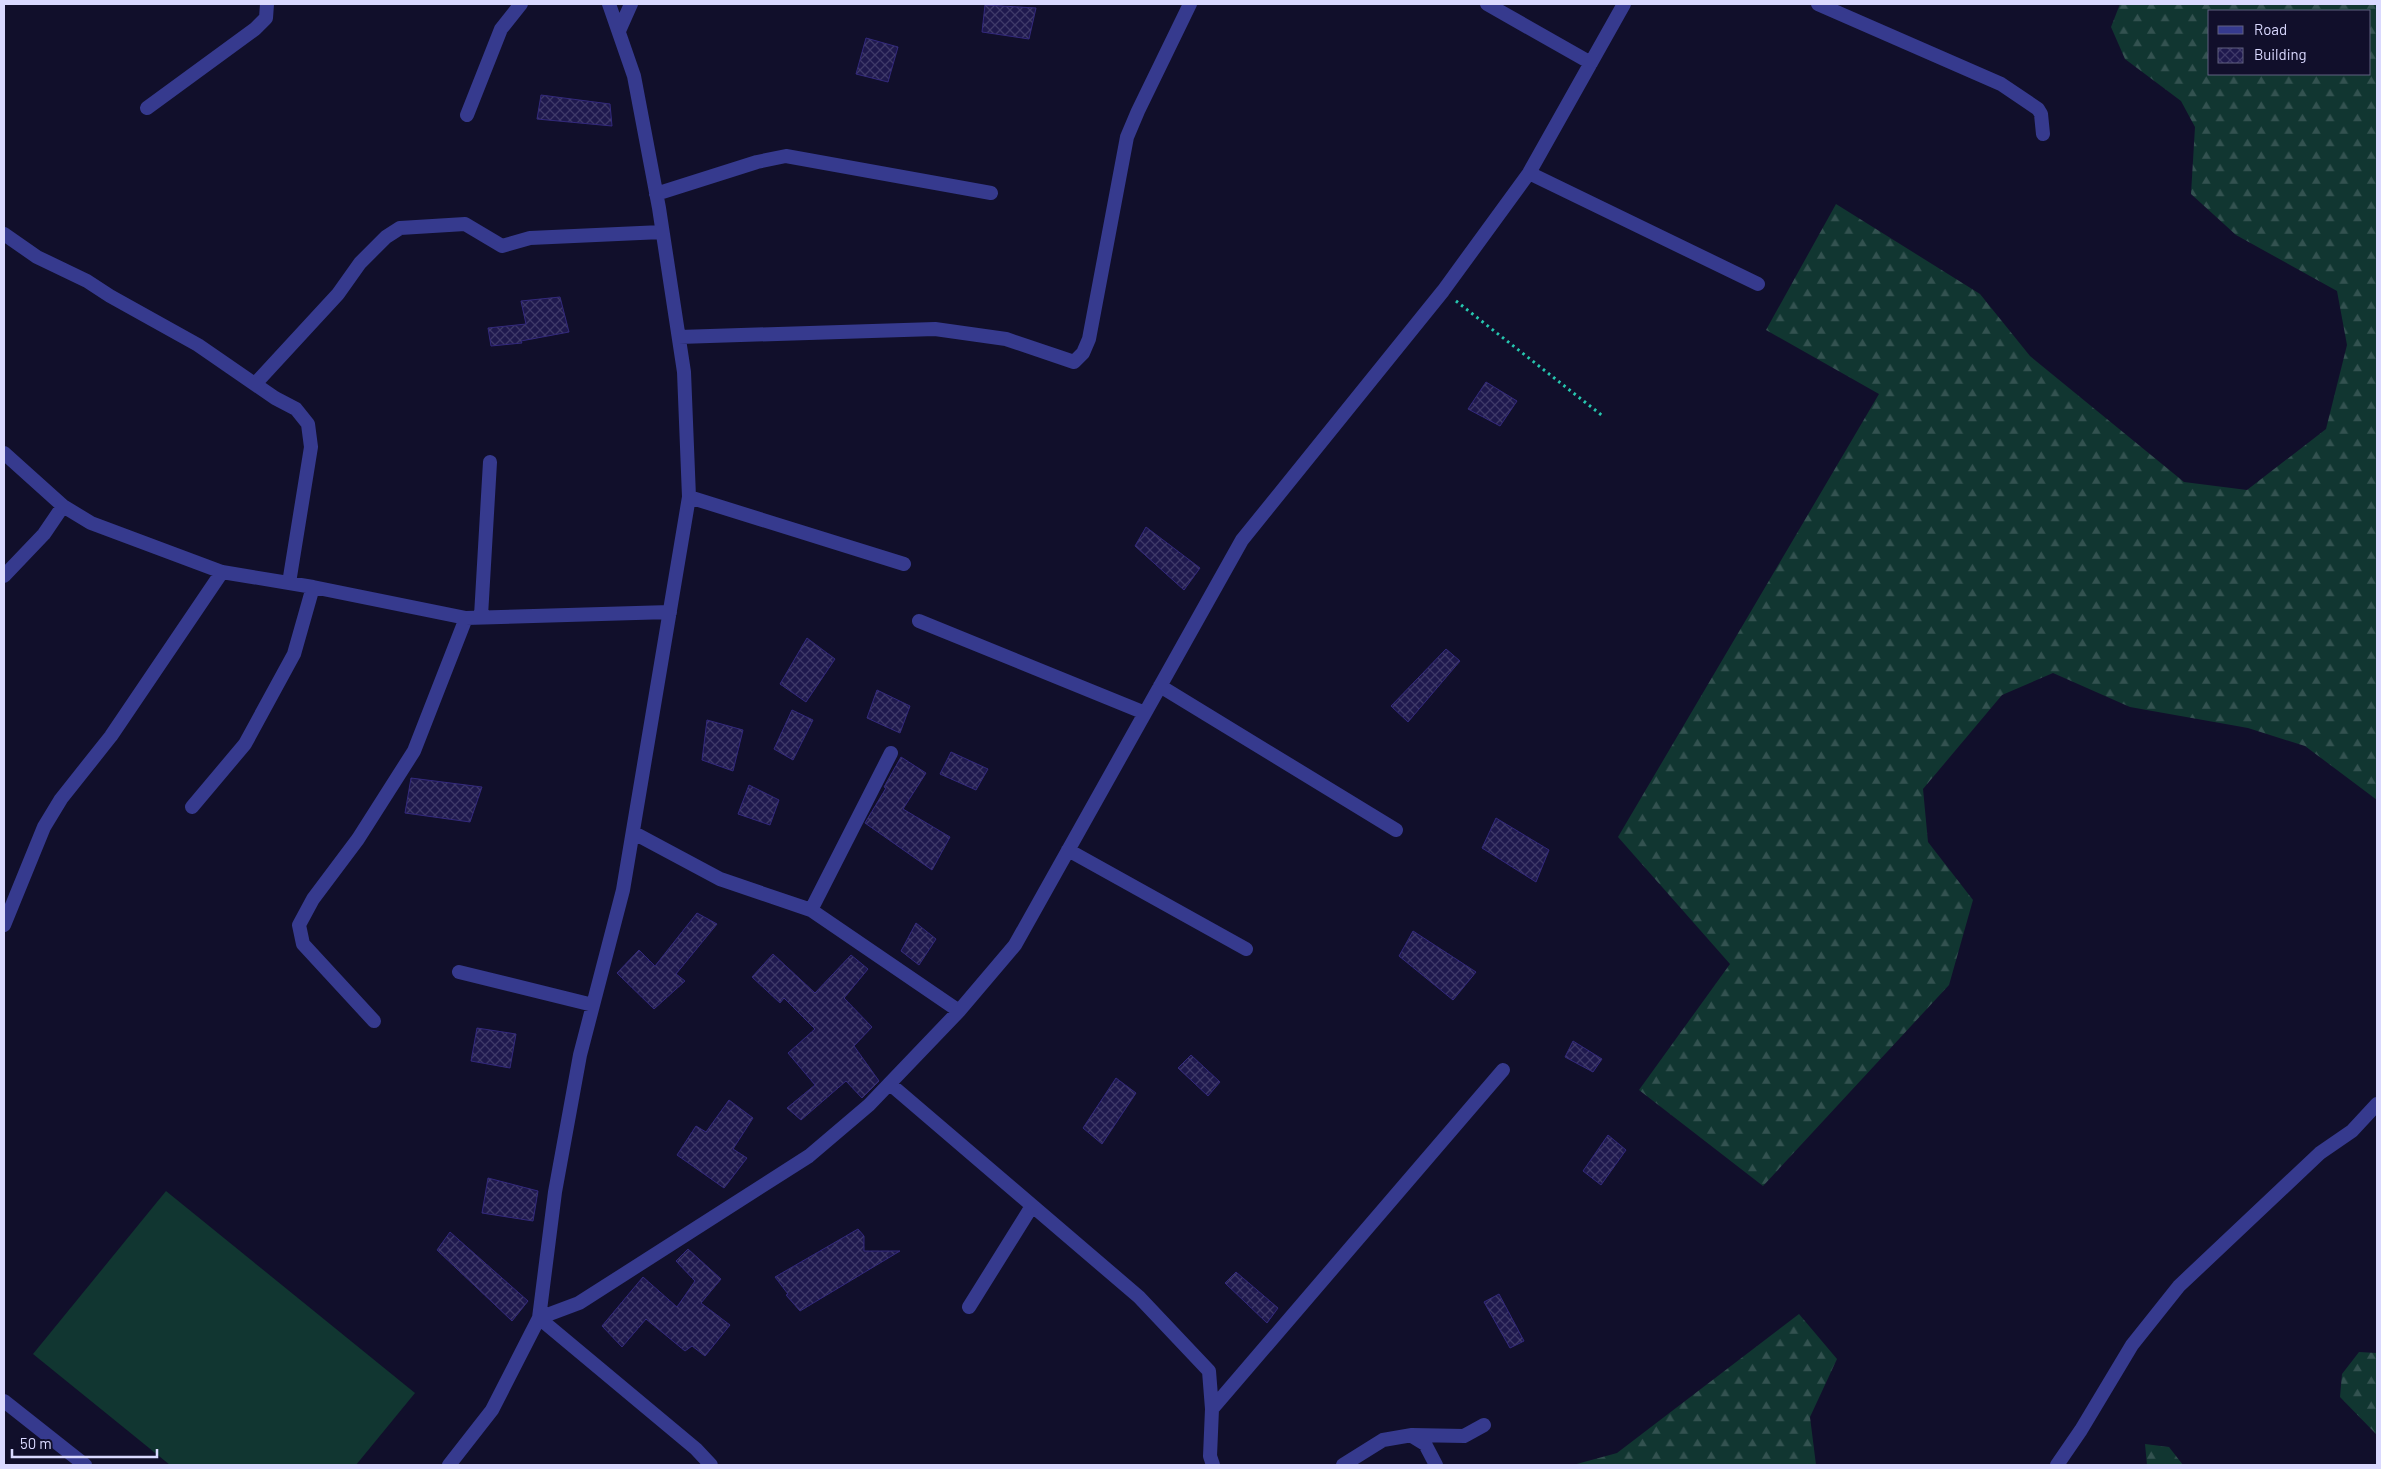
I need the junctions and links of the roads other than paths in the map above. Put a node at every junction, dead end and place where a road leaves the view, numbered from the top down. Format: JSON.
{"nodes":[{"id":1,"x":267,"y":4,"type":"edge"},
{"id":2,"x":521,"y":4,"type":"edge"},
{"id":3,"x":609,"y":4,"type":"edge"},
{"id":4,"x":631,"y":4,"type":"edge"},
{"id":5,"x":1190,"y":4,"type":"edge"},
{"id":6,"x":1487,"y":4,"type":"edge"},
{"id":7,"x":1624,"y":4,"type":"edge"},
{"id":8,"x":1818,"y":4,"type":"edge"},
{"id":9,"x":619,"y":31,"type":"junction"},
{"id":10,"x":1591,"y":63,"type":"junction"},
{"id":11,"x":147,"y":108,"type":"dead end"},
{"id":12,"x":467,"y":114,"type":"dead end"},
{"id":13,"x":2043,"y":134,"type":"dead end"},
{"id":14,"x":1529,"y":172,"type":"junction"},
{"id":15,"x":991,"y":192,"type":"dead end"},
{"id":16,"x":656,"y":194,"type":"junction"},
{"id":17,"x":662,"y":232,"type":"junction"},
{"id":18,"x":4,"y":234,"type":"edge"},
{"id":19,"x":1758,"y":284,"type":"dead end"},
{"id":20,"x":678,"y":337,"type":"junction"},
{"id":21,"x":255,"y":384,"type":"junction"},
{"id":22,"x":4,"y":453,"type":"edge"},
{"id":23,"x":490,"y":462,"type":"dead end"},
{"id":24,"x":689,"y":497,"type":"junction"},
{"id":25,"x":63,"y":506,"type":"junction"},
{"id":26,"x":904,"y":564,"type":"dead end"},
{"id":27,"x":222,"y":572,"type":"junction"},
{"id":28,"x":4,"y":576,"type":"edge"},
{"id":29,"x":289,"y":583,"type":"junction"},
{"id":30,"x":313,"y":587,"type":"junction"},
{"id":31,"x":670,"y":612,"type":"junction"},
{"id":32,"x":481,"y":616,"type":"junction"},
{"id":33,"x":466,"y":618,"type":"junction"},
{"id":34,"x":919,"y":621,"type":"dead end"},
{"id":35,"x":1160,"y":686,"type":"junction"},
{"id":36,"x":1145,"y":713,"type":"junction"},
{"id":37,"x":891,"y":753,"type":"dead end"},
{"id":38,"x":192,"y":807,"type":"dead end"},
{"id":39,"x":1396,"y":830,"type":"dead end"},
{"id":40,"x":634,"y":833,"type":"junction"},
{"id":41,"x":1068,"y":850,"type":"junction"},
{"id":42,"x":811,"y":910,"type":"junction"},
{"id":43,"x":4,"y":924,"type":"edge"},
{"id":44,"x":1246,"y":949,"type":"dead end"},
{"id":45,"x":459,"y":972,"type":"dead end"},
{"id":46,"x":593,"y":1005,"type":"junction"},
{"id":47,"x":959,"y":1011,"type":"junction"},
{"id":48,"x":374,"y":1021,"type":"dead end"},
{"id":49,"x":1503,"y":1070,"type":"dead end"},
{"id":50,"x":890,"y":1084,"type":"junction"},
{"id":51,"x":2377,"y":1104,"type":"edge"},
{"id":52,"x":1032,"y":1206,"type":"junction"},
{"id":53,"x":969,"y":1307,"type":"dead end"},
{"id":54,"x":539,"y":1318,"type":"junction"},
{"id":55,"x":4,"y":1401,"type":"edge"},
{"id":56,"x":1212,"y":1409,"type":"junction"},
{"id":57,"x":1484,"y":1425,"type":"dead end"},
{"id":58,"x":1412,"y":1435,"type":"junction"},
{"id":59,"x":85,"y":1465,"type":"edge"},
{"id":60,"x":449,"y":1465,"type":"edge"},
{"id":61,"x":711,"y":1465,"type":"edge"},
{"id":62,"x":1213,"y":1465,"type":"edge"},
{"id":63,"x":1343,"y":1465,"type":"edge"},
{"id":64,"x":1436,"y":1465,"type":"edge"},
{"id":65,"x":2057,"y":1465,"type":"edge"}],
"edges":[{"from":1,"to":11,"type":"street"},
{"from":2,"to":12,"type":"street"},
{"from":3,"to":9,"type":"street"},
{"from":4,"to":9,"type":"street"},
{"from":5,"to":20,"type":"street"},
{"from":6,"to":10,"type":"street"},
{"from":7,"to":10,"type":"street"},
{"from":8,"to":13,"type":"street"},
{"from":9,"to":16,"type":"street"},
{"from":10,"to":14,"type":"street"},
{"from":14,"to":19,"type":"street"},
{"from":14,"to":35,"type":"street"},
{"from":15,"to":16,"type":"street"},
{"from":16,"to":17,"type":"street"},
{"from":17,"to":20,"type":"street"},
{"from":17,"to":21,"type":"street"},
{"from":18,"to":21,"type":"street"},
{"from":20,"to":24,"type":"street"},
{"from":21,"to":29,"type":"street"},
{"from":22,"to":25,"type":"street"},
{"from":23,"to":32,"type":"street"},
{"from":24,"to":26,"type":"street"},
{"from":24,"to":31,"type":"street"},
{"from":25,"to":27,"type":"street"},
{"from":25,"to":28,"type":"street"},
{"from":27,"to":29,"type":"street"},
{"from":27,"to":43,"type":"street"},
{"from":29,"to":30,"type":"street"},
{"from":30,"to":33,"type":"street"},
{"from":30,"to":38,"type":"street"},
{"from":31,"to":32,"type":"street"},
{"from":31,"to":40,"type":"street"},
{"from":32,"to":33,"type":"street"},
{"from":33,"to":48,"type":"street"},
{"from":34,"to":36,"type":"street"},
{"from":35,"to":36,"type":"street"},
{"from":35,"to":39,"type":"street"},
{"from":36,"to":41,"type":"street"},
{"from":37,"to":42,"type":"street"},
{"from":40,"to":42,"type":"street"},
{"from":40,"to":46,"type":"street"},
{"from":41,"to":44,"type":"street"},
{"from":41,"to":47,"type":"street"},
{"from":42,"to":47,"type":"street"},
{"from":45,"to":46,"type":"street"},
{"from":46,"to":54,"type":"street"},
{"from":47,"to":50,"type":"street"},
{"from":49,"to":56,"type":"street"},
{"from":50,"to":52,"type":"street"},
{"from":50,"to":54,"type":"street"},
{"from":51,"to":65,"type":"street"},
{"from":52,"to":53,"type":"street"},
{"from":52,"to":56,"type":"street"},
{"from":54,"to":60,"type":"street"},
{"from":54,"to":61,"type":"street"},
{"from":55,"to":59,"type":"street"},
{"from":56,"to":62,"type":"street"},
{"from":57,"to":58,"type":"street"},
{"from":58,"to":63,"type":"street"},
{"from":58,"to":64,"type":"street"}]}
